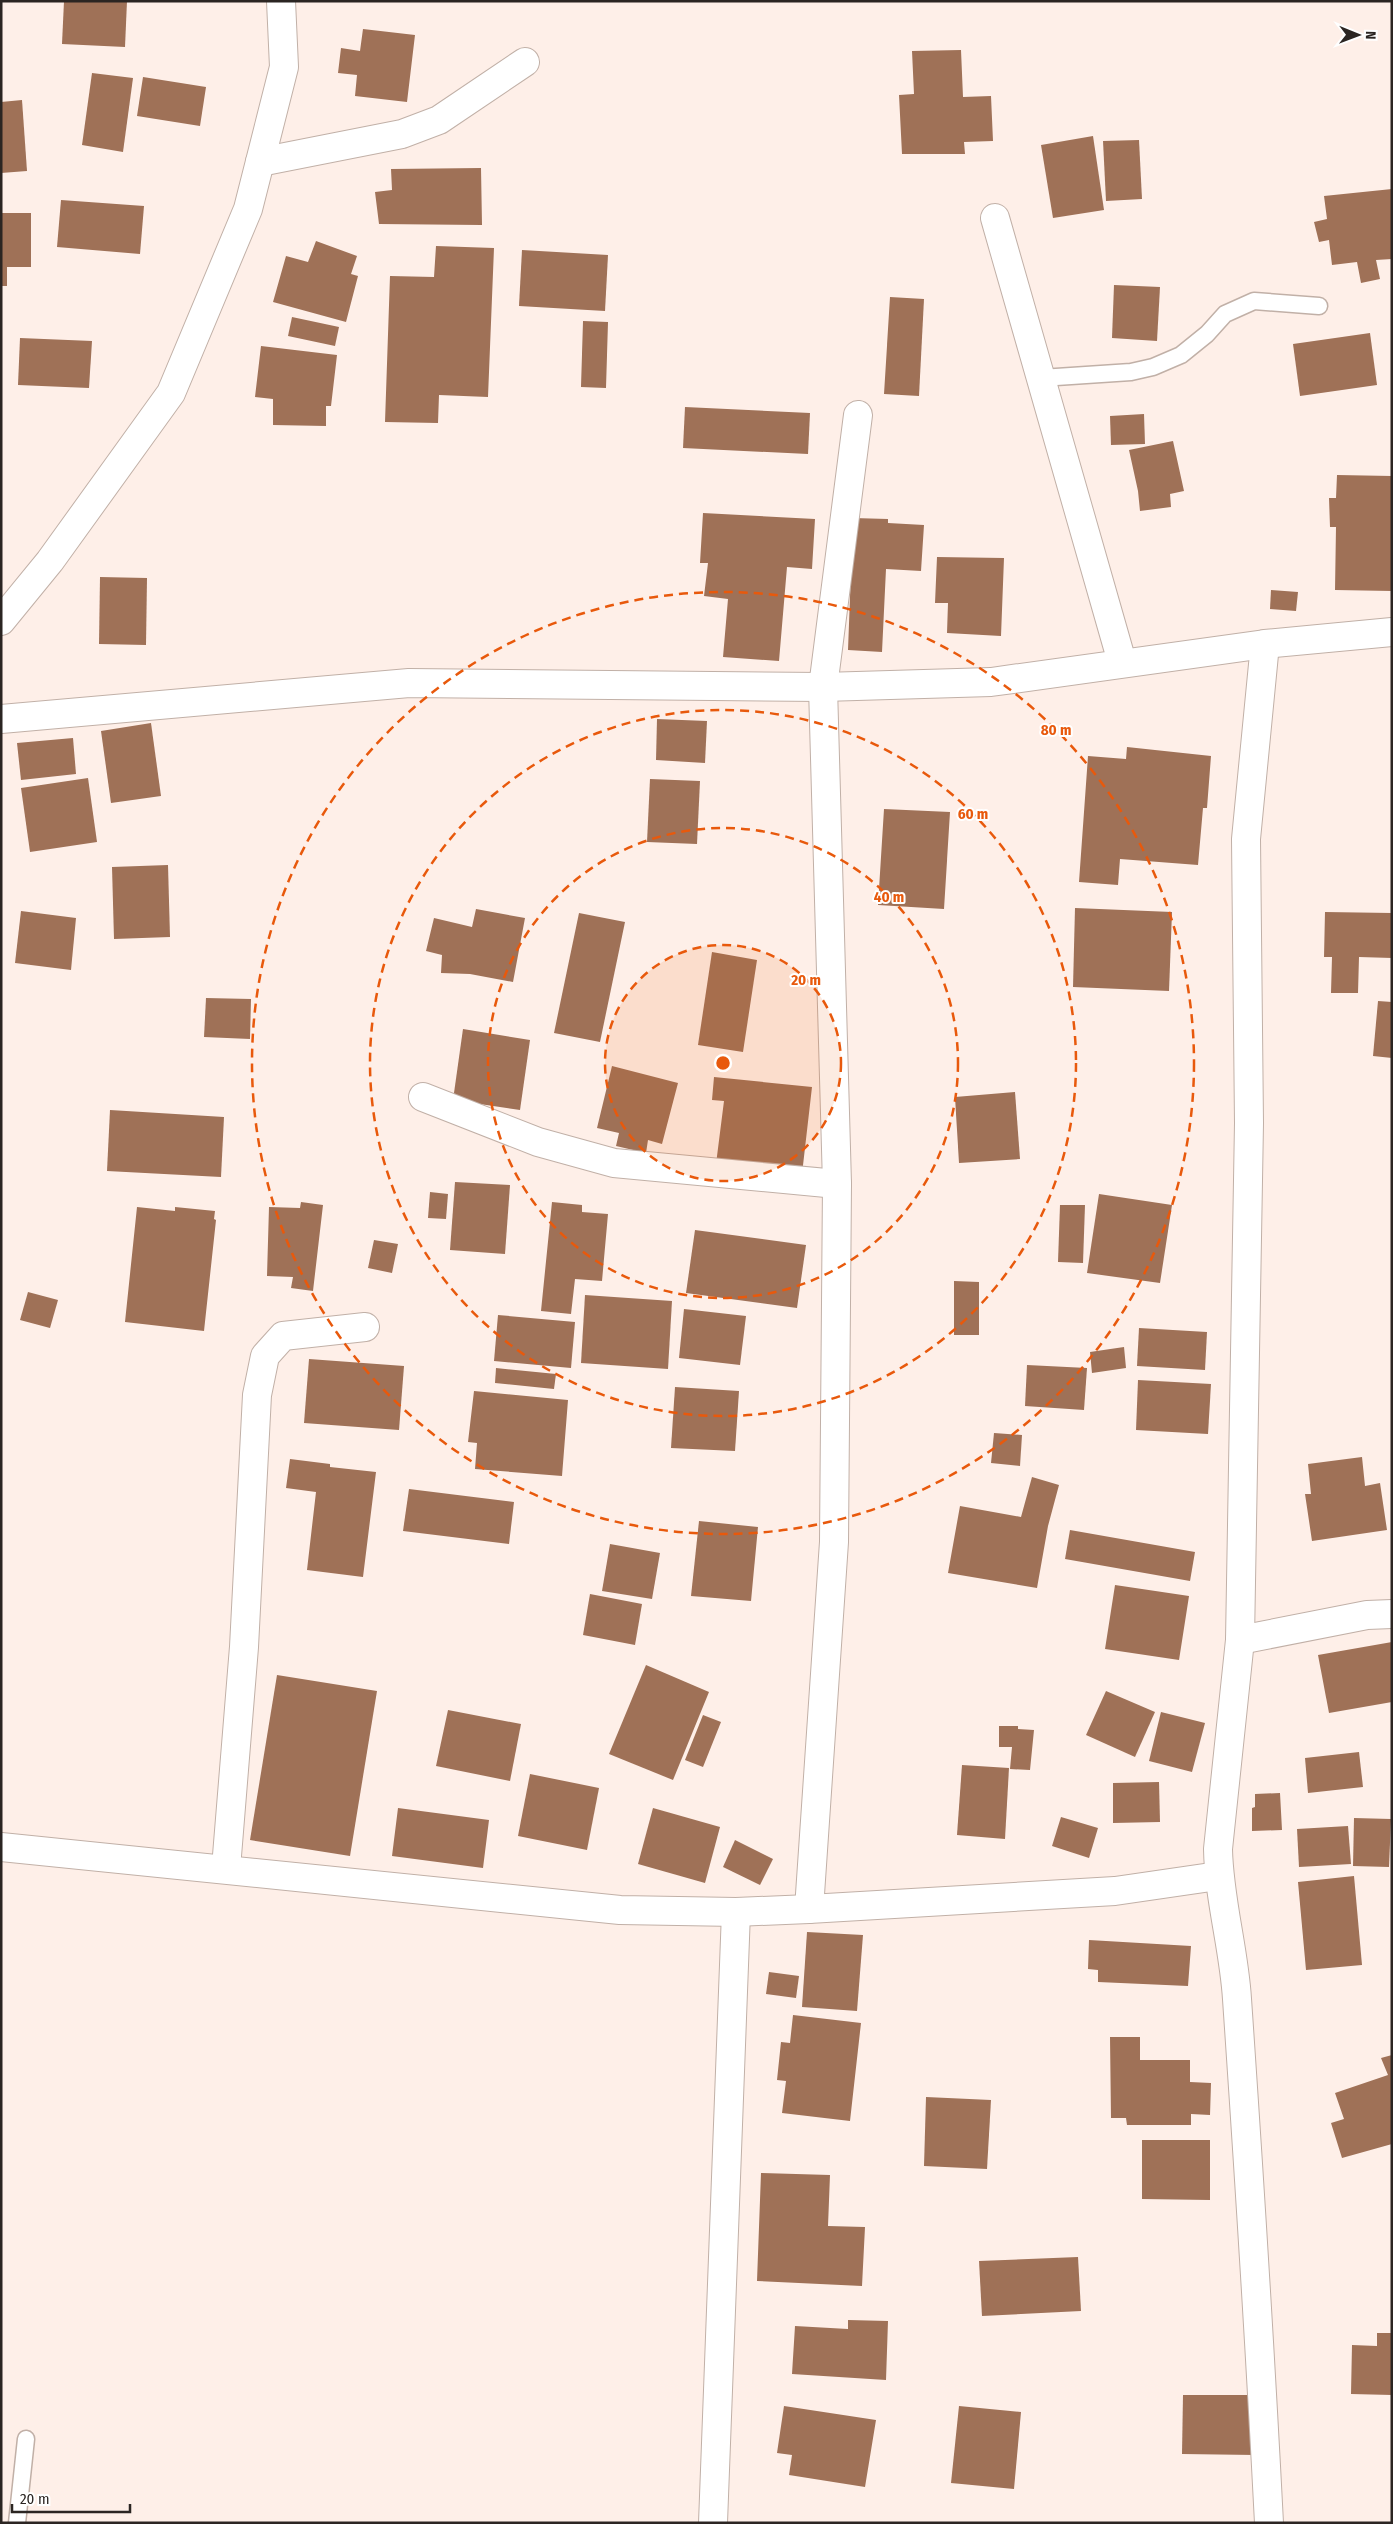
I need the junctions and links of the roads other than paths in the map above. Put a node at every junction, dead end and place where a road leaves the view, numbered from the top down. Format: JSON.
{"nodes":[{"id":1,"x":281,"y":1,"type":"edge"},
{"id":2,"x":526,"y":62,"type":"dead end"},
{"id":3,"x":260,"y":162,"type":"junction"},
{"id":4,"x":996,"y":218,"type":"dead end"},
{"id":5,"x":1320,"y":306,"type":"dead end"},
{"id":6,"x":1041,"y":378,"type":"junction"},
{"id":7,"x":858,"y":416,"type":"dead end"},
{"id":8,"x":1,"y":621,"type":"edge"},
{"id":9,"x":1392,"y":632,"type":"edge"},
{"id":10,"x":1265,"y":644,"type":"junction"},
{"id":11,"x":1122,"y":662,"type":"junction"},
{"id":12,"x":822,"y":688,"type":"junction"},
{"id":13,"x":1,"y":718,"type":"edge"},
{"id":14,"x":423,"y":1097,"type":"dead end"},
{"id":15,"x":837,"y":1184,"type":"junction"},
{"id":16,"x":365,"y":1326,"type":"dead end"},
{"id":17,"x":1392,"y":1614,"type":"edge"},
{"id":18,"x":1240,"y":1640,"type":"junction"},
{"id":19,"x":1,"y":1847,"type":"edge"},
{"id":20,"x":226,"y":1868,"type":"junction"},
{"id":21,"x":1218,"y":1876,"type":"junction"},
{"id":22,"x":809,"y":1909,"type":"junction"},
{"id":23,"x":736,"y":1912,"type":"junction"},
{"id":24,"x":26,"y":2439,"type":"dead end"},
{"id":25,"x":17,"y":2523,"type":"edge"},
{"id":26,"x":713,"y":2523,"type":"edge"},
{"id":27,"x":1269,"y":2523,"type":"edge"}],
"edges":[{"from":1,"to":3,"type":"street"},
{"from":2,"to":3,"type":"street"},
{"from":3,"to":8,"type":"street"},
{"from":4,"to":6,"type":"street"},
{"from":5,"to":6,"type":"lane"},
{"from":6,"to":11,"type":"street"},
{"from":7,"to":12,"type":"street"},
{"from":9,"to":10,"type":"street"},
{"from":10,"to":11,"type":"street"},
{"from":10,"to":18,"type":"street"},
{"from":11,"to":12,"type":"street"},
{"from":12,"to":13,"type":"street"},
{"from":12,"to":15,"type":"street"},
{"from":14,"to":15,"type":"street"},
{"from":15,"to":22,"type":"street"},
{"from":16,"to":20,"type":"street"},
{"from":17,"to":18,"type":"street"},
{"from":18,"to":21,"type":"street"},
{"from":19,"to":20,"type":"street"},
{"from":20,"to":23,"type":"street"},
{"from":21,"to":22,"type":"street"},
{"from":21,"to":27,"type":"street"},
{"from":22,"to":23,"type":"street"},
{"from":23,"to":26,"type":"street"},
{"from":24,"to":25,"type":"lane"}]}
